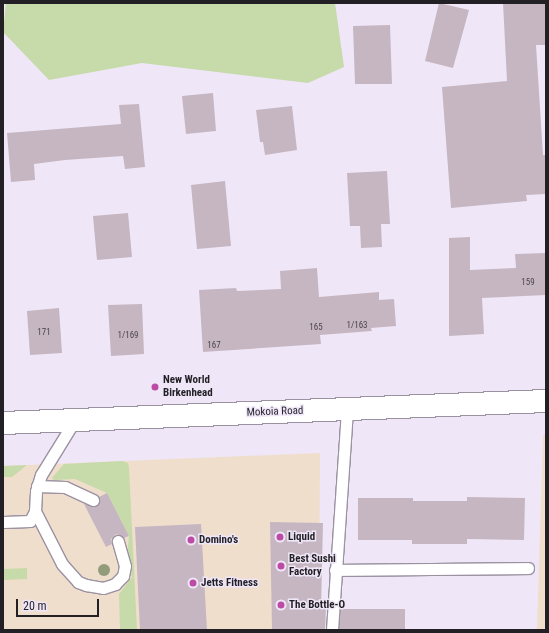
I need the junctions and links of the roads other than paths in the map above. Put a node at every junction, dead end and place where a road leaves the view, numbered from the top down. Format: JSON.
{"nodes":[{"id":1,"x":546,"y":401,"type":"edge"},
{"id":2,"x":347,"y":409,"type":"junction"},
{"id":3,"x":75,"y":420,"type":"junction"},
{"id":4,"x":3,"y":423,"type":"edge"},
{"id":5,"x":37,"y":486,"type":"junction"},
{"id":6,"x":93,"y":500,"type":"dead end"},
{"id":7,"x":35,"y":511,"type":"junction"},
{"id":8,"x":3,"y":522,"type":"edge"},
{"id":9,"x":118,"y":541,"type":"dead end"},
{"id":10,"x":528,"y":568,"type":"dead end"},
{"id":11,"x":335,"y":570,"type":"junction"},
{"id":12,"x":332,"y":630,"type":"edge"}],
"edges":[{"from":1,"to":2,"type":"main road","name":"Mokoia Road"},
{"from":2,"to":3,"type":"main road","name":"Mokoia Road"},
{"from":2,"to":11,"type":"lane"},
{"from":3,"to":4,"type":"main road","name":"Mokoia Road"},
{"from":3,"to":5,"type":"lane"},
{"from":5,"to":6,"type":"lane"},
{"from":5,"to":7,"type":"lane"},
{"from":7,"to":8,"type":"lane"},
{"from":7,"to":9,"type":"lane"},
{"from":10,"to":11,"type":"lane"},
{"from":11,"to":12,"type":"lane"}]}
